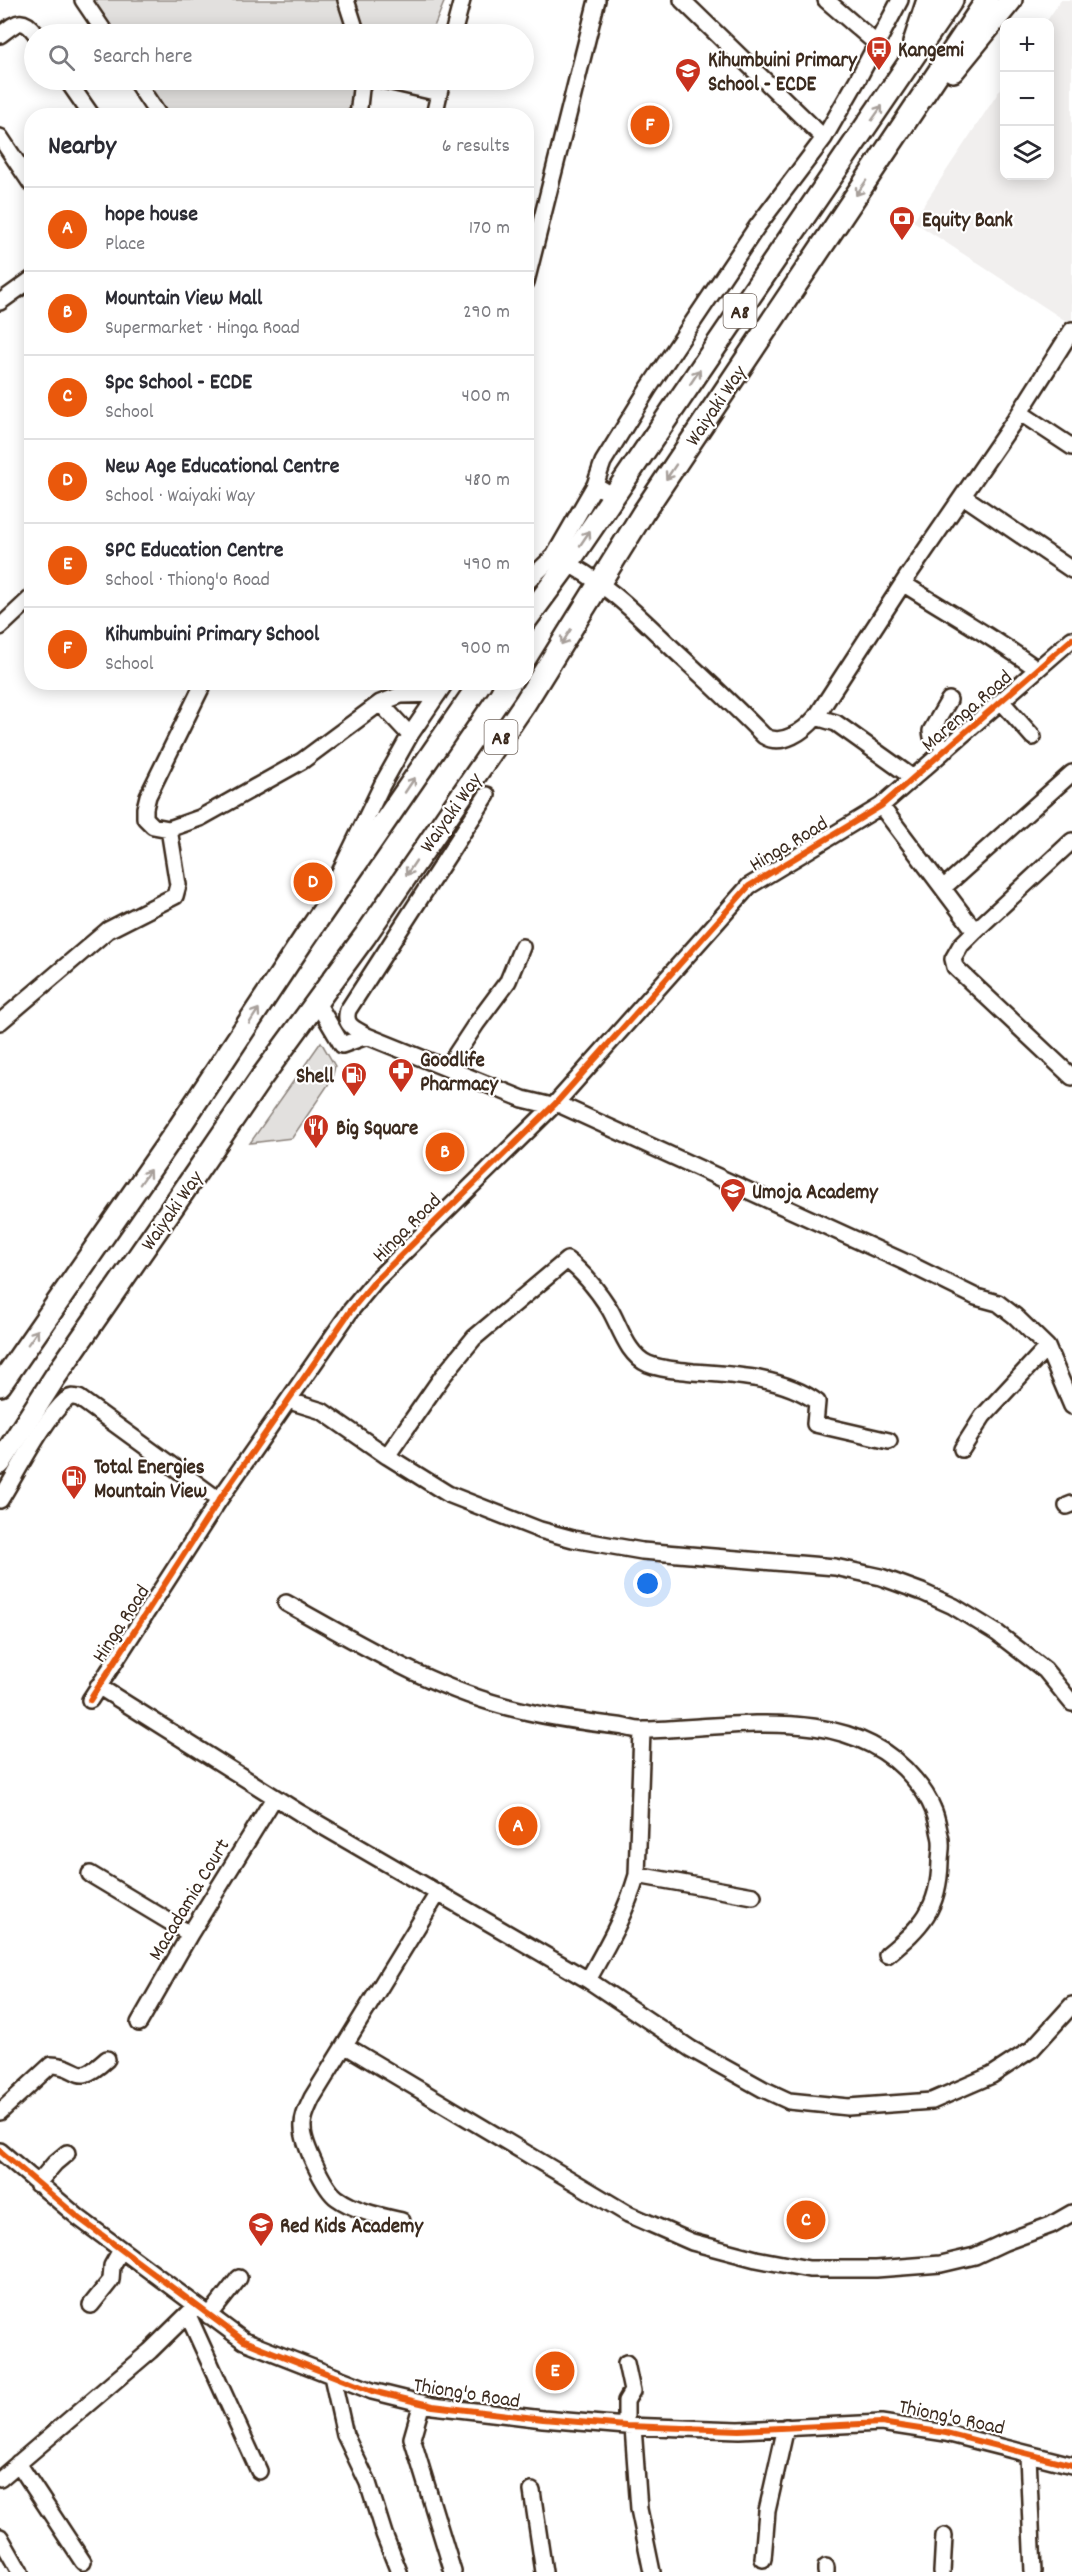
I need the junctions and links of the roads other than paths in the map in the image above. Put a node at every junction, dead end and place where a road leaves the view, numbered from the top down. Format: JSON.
{"nodes":[{"id":1,"x":83,"y":0,"type":"edge"},
{"id":2,"x":346,"y":0,"type":"edge"},
{"id":3,"x":462,"y":0,"type":"edge"},
{"id":4,"x":597,"y":0,"type":"edge"},
{"id":5,"x":682,"y":0,"type":"edge"},
{"id":6,"x":826,"y":0,"type":"edge"},
{"id":7,"x":900,"y":0,"type":"edge"},
{"id":8,"x":928,"y":0,"type":"edge"},
{"id":9,"x":952,"y":0,"type":"edge"},
{"id":10,"x":987,"y":0,"type":"edge"},
{"id":11,"x":1011,"y":0,"type":"edge"},
{"id":12,"x":26,"y":24,"type":"edge"},
{"id":13,"x":99,"y":24,"type":"edge"},
{"id":14,"x":354,"y":24,"type":"edge"},
{"id":15,"x":456,"y":24,"type":"edge"},
{"id":16,"x":0,"y":35,"type":"edge"},
{"id":17,"x":877,"y":44,"type":"junction"},
{"id":18,"x":74,"y":90,"type":"edge"},
{"id":19,"x":142,"y":90,"type":"edge"},
{"id":20,"x":361,"y":90,"type":"edge"},
{"id":21,"x":440,"y":90,"type":"edge"},
{"id":22,"x":893,"y":90,"type":"junction"},
{"id":23,"x":86,"y":108,"type":"edge"},
{"id":24,"x":154,"y":108,"type":"edge"},
{"id":25,"x":359,"y":108,"type":"edge"},
{"id":26,"x":436,"y":108,"type":"edge"},
{"id":27,"x":0,"y":137,"type":"edge"},
{"id":28,"x":824,"y":138,"type":"junction"},
{"id":29,"x":886,"y":152,"type":"junction"},
{"id":30,"x":24,"y":173,"type":"edge"},
{"id":31,"x":534,"y":250,"type":"edge"},
{"id":32,"x":762,"y":278,"type":"junction"},
{"id":33,"x":24,"y":283,"type":"edge"},
{"id":34,"x":3,"y":294,"type":"edge"},
{"id":35,"x":788,"y":296,"type":"junction"},
{"id":36,"x":1072,"y":330,"type":"edge"},
{"id":37,"x":1017,"y":417,"type":"junction"},
{"id":38,"x":1072,"y":447,"type":"edge"},
{"id":39,"x":595,"y":485,"type":"junction"},
{"id":40,"x":614,"y":496,"type":"junction"},
{"id":41,"x":963,"y":496,"type":"junction"},
{"id":42,"x":561,"y":560,"type":"junction"},
{"id":43,"x":1072,"y":570,"type":"edge"},
{"id":44,"x":534,"y":578,"type":"edge"},
{"id":45,"x":601,"y":582,"type":"junction"},
{"id":46,"x":904,"y":584,"type":"junction"},
{"id":47,"x":24,"y":604,"type":"edge"},
{"id":48,"x":534,"y":606,"type":"edge"},
{"id":49,"x":0,"y":627,"type":"edge"},
{"id":50,"x":1072,"y":639,"type":"edge"},
{"id":51,"x":1037,"y":669,"type":"junction"},
{"id":52,"x":534,"y":689,"type":"edge"},
{"id":53,"x":198,"y":690,"type":"edge"},
{"id":54,"x":430,"y":690,"type":"edge"},
{"id":55,"x":441,"y":690,"type":"edge"},
{"id":56,"x":475,"y":690,"type":"edge"},
{"id":57,"x":533,"y":690,"type":"edge"},
{"id":58,"x":949,"y":700,"type":"dead end"},
{"id":59,"x":1001,"y":701,"type":"junction"},
{"id":60,"x":380,"y":703,"type":"junction"},
{"id":61,"x":816,"y":717,"type":"junction"},
{"id":62,"x":410,"y":735,"type":"junction"},
{"id":63,"x":1033,"y":737,"type":"dead end"},
{"id":64,"x":947,"y":749,"type":"junction"},
{"id":65,"x":1072,"y":773,"type":"edge"},
{"id":66,"x":913,"y":778,"type":"junction"},
{"id":67,"x":487,"y":795,"type":"dead end"},
{"id":68,"x":881,"y":806,"type":"junction"},
{"id":69,"x":169,"y":829,"type":"junction"},
{"id":70,"x":1072,"y":841,"type":"edge"},
{"id":71,"x":943,"y":888,"type":"junction"},
{"id":72,"x":975,"y":931,"type":"junction"},
{"id":73,"x":304,"y":939,"type":"junction"},
{"id":74,"x":522,"y":947,"type":"dead end"},
{"id":75,"x":316,"y":1001,"type":"junction"},
{"id":76,"x":346,"y":1020,"type":"junction"},
{"id":77,"x":0,"y":1022,"type":"edge"},
{"id":78,"x":367,"y":1036,"type":"junction"},
{"id":79,"x":447,"y":1068,"type":"junction"},
{"id":80,"x":1072,"y":1077,"type":"edge"},
{"id":81,"x":554,"y":1104,"type":"junction"},
{"id":82,"x":1047,"y":1347,"type":"junction"},
{"id":83,"x":0,"y":1385,"type":"edge"},
{"id":84,"x":290,"y":1398,"type":"junction"},
{"id":85,"x":1072,"y":1406,"type":"edge"},
{"id":86,"x":43,"y":1413,"type":"junction"},
{"id":87,"x":889,"y":1440,"type":"dead end"},
{"id":88,"x":962,"y":1449,"type":"dead end"},
{"id":89,"x":387,"y":1456,"type":"junction"},
{"id":90,"x":0,"y":1464,"type":"edge"},
{"id":91,"x":0,"y":1500,"type":"edge"},
{"id":92,"x":219,"y":1500,"type":"junction"},
{"id":93,"x":286,"y":1603,"type":"dead end"},
{"id":94,"x":1072,"y":1703,"type":"edge"},
{"id":95,"x":642,"y":1731,"type":"junction"},
{"id":96,"x":274,"y":1798,"type":"junction"},
{"id":97,"x":90,"y":1874,"type":"dead end"},
{"id":98,"x":637,"y":1875,"type":"junction"},
{"id":99,"x":438,"y":1893,"type":"junction"},
{"id":100,"x":753,"y":1896,"type":"dead end"},
{"id":101,"x":190,"y":1934,"type":"junction"},
{"id":102,"x":887,"y":1955,"type":"dead end"},
{"id":103,"x":588,"y":1980,"type":"junction"},
{"id":104,"x":1072,"y":2005,"type":"edge"},
{"id":105,"x":139,"y":2023,"type":"dead end"},
{"id":106,"x":346,"y":2046,"type":"junction"},
{"id":107,"x":107,"y":2060,"type":"dead end"},
{"id":108,"x":0,"y":2112,"type":"edge"},
{"id":109,"x":0,"y":2151,"type":"edge"},
{"id":110,"x":68,"y":2154,"type":"dead end"},
{"id":111,"x":37,"y":2184,"type":"junction"},
{"id":112,"x":1072,"y":2213,"type":"edge"},
{"id":113,"x":402,"y":2221,"type":"dead end"},
{"id":114,"x":121,"y":2250,"type":"junction"},
{"id":115,"x":239,"y":2278,"type":"dead end"},
{"id":116,"x":91,"y":2305,"type":"dead end"},
{"id":117,"x":192,"y":2311,"type":"junction"},
{"id":118,"x":209,"y":2316,"type":"junction"},
{"id":119,"x":626,"y":2363,"type":"dead end"},
{"id":120,"x":332,"y":2376,"type":"junction"},
{"id":121,"x":422,"y":2403,"type":"junction"},
{"id":122,"x":629,"y":2426,"type":"junction"},
{"id":123,"x":786,"y":2427,"type":"junction"},
{"id":124,"x":1028,"y":2455,"type":"junction"},
{"id":125,"x":18,"y":2463,"type":"junction"},
{"id":126,"x":1072,"y":2465,"type":"edge"},
{"id":127,"x":259,"y":2471,"type":"dead end"},
{"id":128,"x":0,"y":2479,"type":"edge"},
{"id":129,"x":532,"y":2491,"type":"dead end"},
{"id":130,"x":944,"y":2536,"type":"dead end"},
{"id":131,"x":0,"y":2537,"type":"edge"},
{"id":132,"x":763,"y":2559,"type":"dead end"},
{"id":133,"x":83,"y":2562,"type":"dead end"},
{"id":134,"x":20,"y":2572,"type":"edge"},
{"id":135,"x":399,"y":2572,"type":"edge"},
{"id":136,"x":453,"y":2572,"type":"edge"},
{"id":137,"x":544,"y":2572,"type":"edge"},
{"id":138,"x":652,"y":2572,"type":"edge"},
{"id":139,"x":942,"y":2572,"type":"edge"},
{"id":140,"x":1033,"y":2572,"type":"edge"}],
"edges":[{"from":1,"to":13,"type":"street"},
{"from":2,"to":14,"type":"street"},
{"from":3,"to":15,"type":"street"},
{"from":4,"to":31,"type":"street"},
{"from":5,"to":28,"type":"street"},
{"from":6,"to":17,"type":"street"},
{"from":7,"to":17,"type":"street"},
{"from":8,"to":22,"type":"highway"},
{"from":9,"to":22,"type":"highway","name":"Waiyaki Way","number":"A8"},
{"from":10,"to":29,"type":"highway","name":"Waiyaki Way","number":"A8"},
{"from":11,"to":29,"type":"highway","name":"Waiyaki Way","number":"A8"},
{"from":12,"to":16,"type":"street"},
{"from":17,"to":28,"type":"street"},
{"from":18,"to":23,"type":"street"},
{"from":19,"to":24,"type":"street"},
{"from":20,"to":25,"type":"street"},
{"from":21,"to":26,"type":"street"},
{"from":32,"to":22,"type":"highway","name":"Waiyaki Way","number":"A8","one_way":true},
{"from":27,"to":30,"type":"street"},
{"from":28,"to":39,"type":"street"},
{"from":29,"to":35,"type":"highway","name":"Waiyaki Way","number":"A8","one_way":true},
{"from":32,"to":35,"type":"highway"},
{"from":40,"to":32,"type":"highway","name":"Waiyaki Way","number":"A8","one_way":true},
{"from":33,"to":34,"type":"street"},
{"from":35,"to":45,"type":"highway","name":"Waiyaki Way","number":"A8","one_way":true},
{"from":36,"to":37,"type":"street"},
{"from":37,"to":38,"type":"street"},
{"from":37,"to":41,"type":"street"},
{"from":39,"to":40,"type":"street"},
{"from":39,"to":42,"type":"street"},
{"from":42,"to":40,"type":"highway","name":"Waiyaki Way","number":"A8","one_way":true},
{"from":41,"to":43,"type":"street"},
{"from":41,"to":46,"type":"street"},
{"from":42,"to":44,"type":"street"},
{"from":42,"to":45,"type":"street"},
{"from":42,"to":48,"type":"highway","name":"Waiyaki Way","number":"A8"},
{"from":45,"to":52,"type":"highway","name":"Waiyaki Way","number":"A8","one_way":true},
{"from":45,"to":61,"type":"street"},
{"from":46,"to":51,"type":"street"},
{"from":46,"to":61,"type":"street"},
{"from":47,"to":49,"type":"street"},
{"from":50,"to":51,"type":"street","name":"Marenga Road"},
{"from":51,"to":59,"type":"street","name":"Marenga Road"},
{"from":53,"to":69,"type":"street"},
{"from":54,"to":60,"type":"street"},
{"from":55,"to":62,"type":"street"},
{"from":73,"to":56,"type":"highway","name":"Waiyaki Way","number":"A8","one_way":true},
{"from":57,"to":75,"type":"highway","name":"Waiyaki Way","number":"A8","one_way":true},
{"from":58,"to":64,"type":"street"},
{"from":59,"to":63,"type":"street"},
{"from":59,"to":64,"type":"street","name":"Marenga Road"},
{"from":60,"to":62,"type":"street"},
{"from":60,"to":69,"type":"street"},
{"from":61,"to":66,"type":"street"},
{"from":62,"to":73,"type":"street"},
{"from":64,"to":66,"type":"street","name":"Marenga Road"},
{"from":65,"to":71,"type":"street"},
{"from":66,"to":68,"type":"street","name":"Marenga Road"},
{"from":67,"to":76,"type":"street"},
{"from":68,"to":71,"type":"street"},
{"from":68,"to":81,"type":"street","name":"Hinga Road"},
{"from":69,"to":77,"type":"street"},
{"from":70,"to":72,"type":"street"},
{"from":71,"to":72,"type":"street"},
{"from":72,"to":80,"type":"street"},
{"from":83,"to":73,"type":"highway","name":"Waiyaki Way","number":"A8","one_way":true},
{"from":74,"to":79,"type":"street"},
{"from":75,"to":76,"type":"street"},
{"from":75,"to":78,"type":"street"},
{"from":75,"to":86,"type":"highway","name":"Waiyaki Way","number":"A8"},
{"from":76,"to":78,"type":"street"},
{"from":78,"to":79,"type":"street"},
{"from":79,"to":81,"type":"street"},
{"from":81,"to":82,"type":"street"},
{"from":81,"to":84,"type":"street","name":"Hinga Road"},
{"from":82,"to":85,"type":"street"},
{"from":82,"to":88,"type":"street"},
{"from":84,"to":89,"type":"street"},
{"from":84,"to":92,"type":"street","name":"Hinga Road"},
{"from":86,"to":90,"type":"highway","name":"Waiyaki Way","number":"A8"},
{"from":86,"to":91,"type":"street"},
{"from":86,"to":92,"type":"street"},
{"from":87,"to":89,"type":"street"},
{"from":89,"to":94,"type":"street"},
{"from":92,"to":96,"type":"street","name":"Hinga Road"},
{"from":93,"to":95,"type":"street"},
{"from":95,"to":98,"type":"street"},
{"from":95,"to":102,"type":"street"},
{"from":96,"to":99,"type":"street"},
{"from":96,"to":101,"type":"street","name":"Macadamia Court"},
{"from":97,"to":101,"type":"street"},
{"from":98,"to":100,"type":"street"},
{"from":98,"to":103,"type":"street"},
{"from":99,"to":103,"type":"street"},
{"from":99,"to":106,"type":"street"},
{"from":101,"to":105,"type":"street","name":"Macadamia Court"},
{"from":103,"to":104,"type":"street"},
{"from":106,"to":112,"type":"street"},
{"from":106,"to":113,"type":"street"},
{"from":107,"to":108,"type":"street"},
{"from":109,"to":111,"type":"street","name":"Thiong'o Road"},
{"from":110,"to":111,"type":"street"},
{"from":111,"to":114,"type":"street","name":"Thiong'o Road"},
{"from":114,"to":116,"type":"street"},
{"from":114,"to":117,"type":"street","name":"Thiong'o Road"},
{"from":115,"to":118,"type":"street"},
{"from":117,"to":118,"type":"street","name":"Thiong'o Road"},
{"from":117,"to":125,"type":"street"},
{"from":117,"to":127,"type":"street"},
{"from":118,"to":120,"type":"street","name":"Thiong'o Road"},
{"from":119,"to":122,"type":"street"},
{"from":120,"to":121,"type":"street","name":"Thiong'o Road"},
{"from":120,"to":135,"type":"street"},
{"from":121,"to":122,"type":"street","name":"Thiong'o Road"},
{"from":121,"to":136,"type":"street"},
{"from":122,"to":123,"type":"street","name":"Thiong'o Road"},
{"from":122,"to":138,"type":"street"},
{"from":123,"to":124,"type":"street","name":"Thiong'o Road"},
{"from":123,"to":132,"type":"street"},
{"from":124,"to":126,"type":"street","name":"Thiong'o Road"},
{"from":124,"to":140,"type":"street"},
{"from":125,"to":128,"type":"street"},
{"from":125,"to":133,"type":"street"},
{"from":129,"to":137,"type":"street"},
{"from":130,"to":139,"type":"street"},
{"from":131,"to":134,"type":"street"}]}
